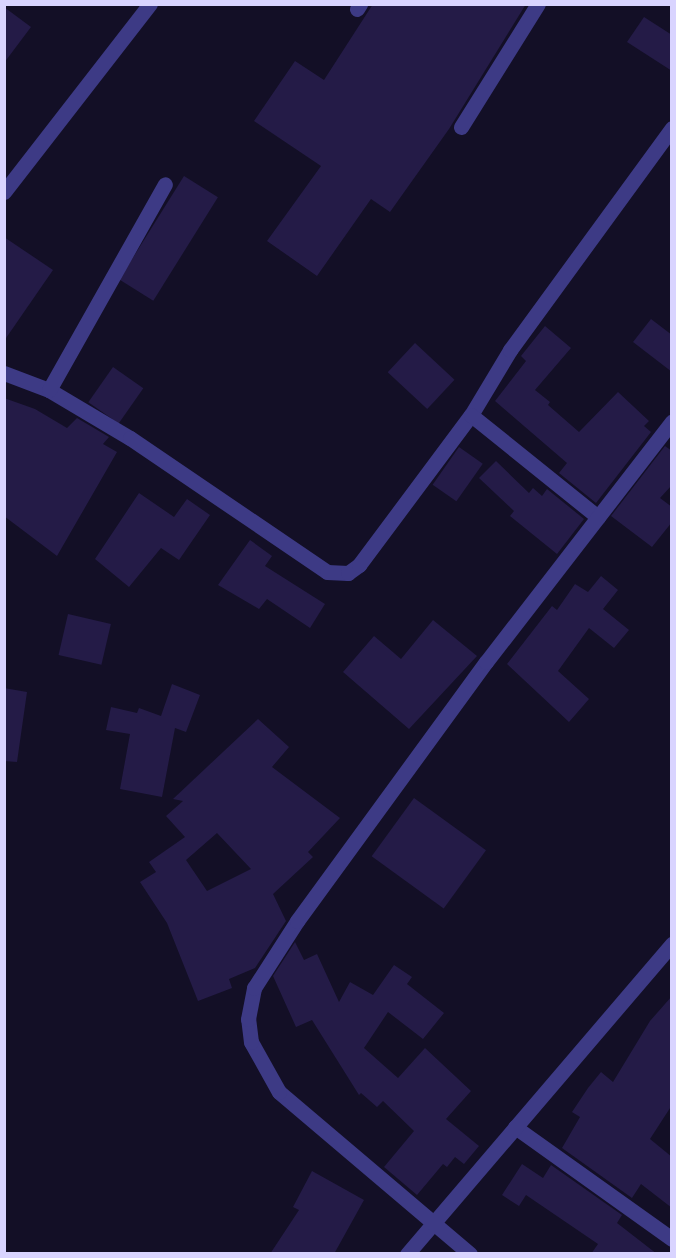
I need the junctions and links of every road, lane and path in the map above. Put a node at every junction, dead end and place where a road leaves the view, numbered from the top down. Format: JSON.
{"nodes":[{"id":1,"x":150,"y":4,"type":"edge"},
{"id":2,"x":538,"y":4,"type":"edge"},
{"id":3,"x":461,"y":127,"type":"dead end"},
{"id":4,"x":672,"y":128,"type":"edge"},
{"id":5,"x":165,"y":184,"type":"dead end"},
{"id":6,"x":4,"y":192,"type":"edge"},
{"id":7,"x":4,"y":373,"type":"edge"},
{"id":8,"x":49,"y":390,"type":"junction"},
{"id":9,"x":471,"y":415,"type":"junction"},
{"id":10,"x":672,"y":421,"type":"edge"},
{"id":11,"x":598,"y":517,"type":"junction"},
{"id":12,"x":669,"y":953,"type":"edge"},
{"id":13,"x":515,"y":1126,"type":"junction"},
{"id":14,"x":431,"y":1222,"type":"junction"},
{"id":15,"x":672,"y":1239,"type":"edge"},
{"id":16,"x":407,"y":1254,"type":"edge"},
{"id":17,"x":470,"y":1254,"type":"edge"}],
"edges":[{"from":1,"to":6,"type":"street"},
{"from":2,"to":3,"type":"street"},
{"from":4,"to":9,"type":"street"},
{"from":5,"to":8,"type":"street"},
{"from":7,"to":8,"type":"street"},
{"from":8,"to":9,"type":"street"},
{"from":9,"to":11,"type":"street"},
{"from":10,"to":11,"type":"street"},
{"from":11,"to":14,"type":"street"},
{"from":12,"to":13,"type":"street"},
{"from":13,"to":14,"type":"street"},
{"from":13,"to":15,"type":"street"},
{"from":14,"to":16,"type":"street"},
{"from":14,"to":17,"type":"street"}]}
